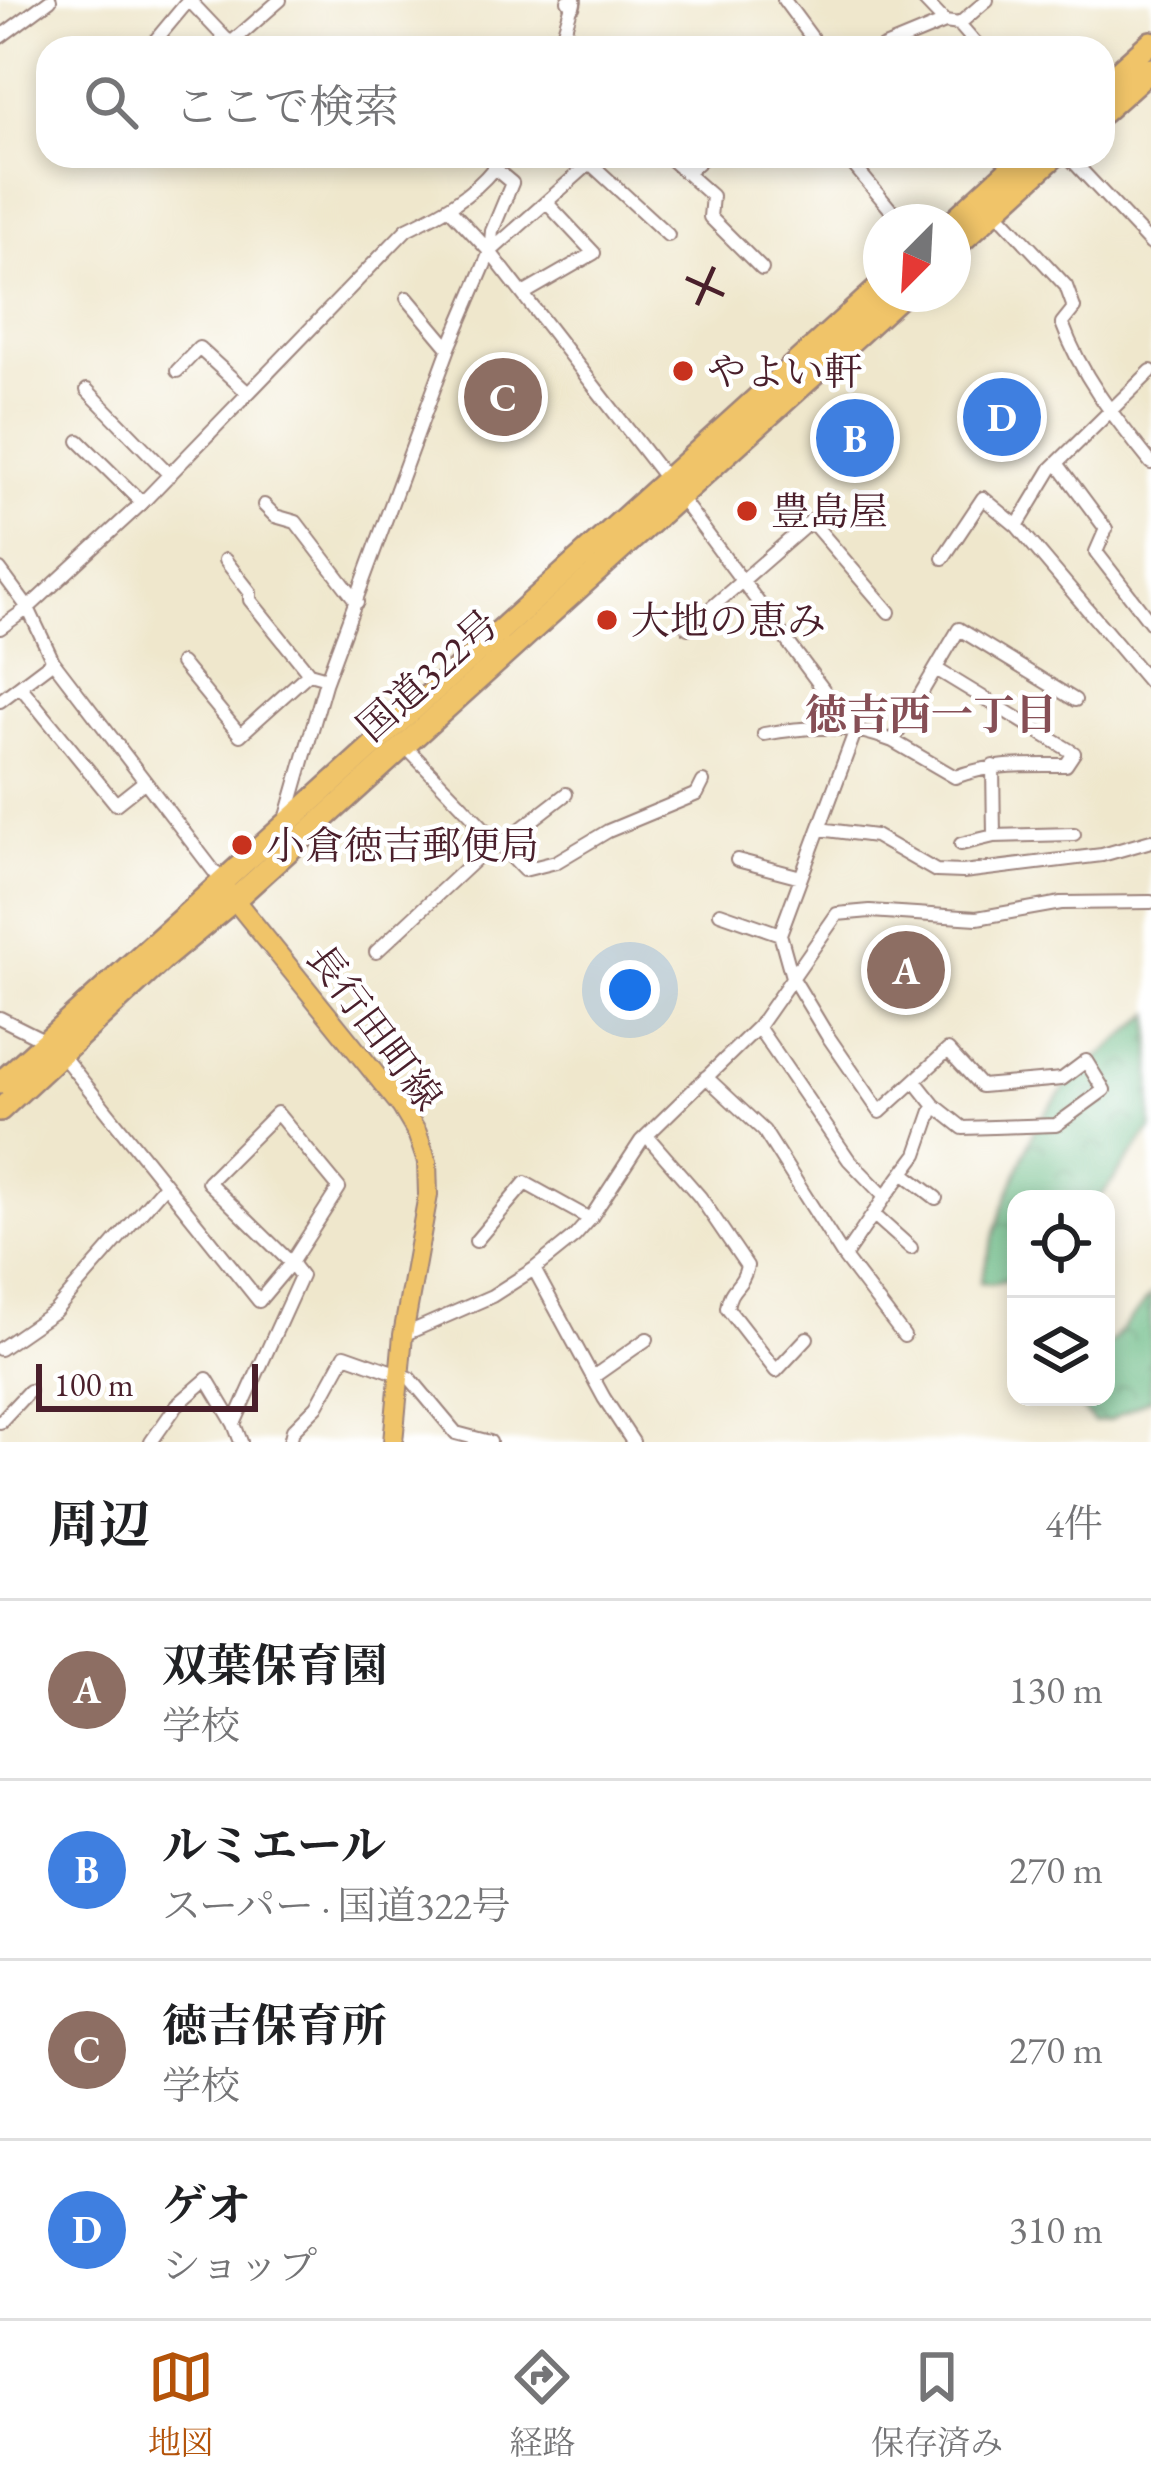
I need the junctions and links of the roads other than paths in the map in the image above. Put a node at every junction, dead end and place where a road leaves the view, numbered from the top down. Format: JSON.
{"nodes":[{"id":1,"x":50,"y":0,"type":"edge"},
{"id":2,"x":189,"y":0,"type":"edge"},
{"id":3,"x":280,"y":0,"type":"edge"},
{"id":4,"x":784,"y":0,"type":"edge"},
{"id":5,"x":924,"y":0,"type":"edge"},
{"id":6,"x":987,"y":0,"type":"edge"},
{"id":7,"x":570,"y":2,"type":"edge"},
{"id":8,"x":952,"y":23,"type":"junction"},
{"id":9,"x":158,"y":36,"type":"edge"},
{"id":10,"x":221,"y":36,"type":"edge"},
{"id":11,"x":237,"y":36,"type":"edge"},
{"id":12,"x":563,"y":36,"type":"edge"},
{"id":13,"x":815,"y":36,"type":"edge"},
{"id":14,"x":916,"y":36,"type":"edge"},
{"id":15,"x":967,"y":36,"type":"edge"},
{"id":16,"x":0,"y":37,"type":"edge"},
{"id":17,"x":1151,"y":42,"type":"edge"},
{"id":18,"x":1151,"y":69,"type":"edge"},
{"id":19,"x":1115,"y":74,"type":"edge"},
{"id":20,"x":1115,"y":101,"type":"edge"},
{"id":21,"x":494,"y":168,"type":"joint"},
{"id":22,"x":585,"y":168,"type":"edge"},
{"id":23,"x":602,"y":168,"type":"edge"},
{"id":24,"x":680,"y":168,"type":"edge"},
{"id":25,"x":692,"y":168,"type":"edge"},
{"id":26,"x":856,"y":168,"type":"edge"},
{"id":27,"x":1015,"y":168,"type":"edge"},
{"id":28,"x":1038,"y":168,"type":"edge"},
{"id":29,"x":1079,"y":168,"type":"edge"},
{"id":30,"x":686,"y":173,"type":"junction"},
{"id":31,"x":546,"y":202,"type":"junction"},
{"id":32,"x":989,"y":202,"type":"junction"},
{"id":33,"x":886,"y":204,"type":"edge"},
{"id":34,"x":449,"y":208,"type":"junction"},
{"id":35,"x":971,"y":212,"type":"edge"},
{"id":36,"x":971,"y":226,"type":"edge"},
{"id":37,"x":668,"y":235,"type":"dead end"},
{"id":38,"x":1151,"y":244,"type":"edge"},
{"id":39,"x":490,"y":252,"type":"junction"},
{"id":40,"x":762,"y":269,"type":"dead end"},
{"id":41,"x":523,"y":294,"type":"junction"},
{"id":42,"x":407,"y":298,"type":"dead end"},
{"id":43,"x":863,"y":304,"type":"edge"},
{"id":44,"x":882,"y":312,"type":"edge"},
{"id":45,"x":449,"y":347,"type":"junction"},
{"id":46,"x":177,"y":370,"type":"dead end"},
{"id":47,"x":1151,"y":371,"type":"edge"},
{"id":48,"x":87,"y":391,"type":"dead end"},
{"id":49,"x":248,"y":394,"type":"junction"},
{"id":50,"x":1108,"y":410,"type":"junction"},
{"id":51,"x":79,"y":441,"type":"dead end"},
{"id":52,"x":1057,"y":463,"type":"junction"},
{"id":53,"x":1151,"y":463,"type":"edge"},
{"id":54,"x":170,"y":475,"type":"junction"},
{"id":55,"x":673,"y":489,"type":"junction"},
{"id":56,"x":142,"y":503,"type":"junction"},
{"id":57,"x":264,"y":506,"type":"dead end"},
{"id":58,"x":1017,"y":526,"type":"junction"},
{"id":59,"x":943,"y":558,"type":"dead end"},
{"id":60,"x":225,"y":560,"type":"dead end"},
{"id":61,"x":0,"y":570,"type":"edge"},
{"id":62,"x":741,"y":582,"type":"junction"},
{"id":63,"x":7,"y":590,"type":"edge"},
{"id":64,"x":357,"y":602,"type":"junction"},
{"id":65,"x":28,"y":608,"type":"junction"},
{"id":66,"x":889,"y":612,"type":"dead end"},
{"id":67,"x":1151,"y":623,"type":"edge"},
{"id":68,"x":0,"y":628,"type":"edge"},
{"id":69,"x":688,"y":628,"type":"dead end"},
{"id":70,"x":53,"y":661,"type":"junction"},
{"id":71,"x":181,"y":663,"type":"dead end"},
{"id":72,"x":936,"y":669,"type":"junction"},
{"id":73,"x":309,"y":673,"type":"junction"},
{"id":74,"x":327,"y":678,"type":"junction"},
{"id":75,"x":1149,"y":682,"type":"edge"},
{"id":76,"x":20,"y":686,"type":"junction"},
{"id":77,"x":0,"y":700,"type":"edge"},
{"id":78,"x":1075,"y":700,"type":"dead end"},
{"id":79,"x":855,"y":732,"type":"junction"},
{"id":80,"x":764,"y":734,"type":"dead end"},
{"id":81,"x":893,"y":741,"type":"junction"},
{"id":82,"x":404,"y":745,"type":"junction"},
{"id":83,"x":993,"y":766,"type":"junction"},
{"id":84,"x":145,"y":781,"type":"junction"},
{"id":85,"x":703,"y":782,"type":"dead end"},
{"id":86,"x":566,"y":794,"type":"dead end"},
{"id":87,"x":286,"y":821,"type":"junction"},
{"id":88,"x":819,"y":829,"type":"junction"},
{"id":89,"x":1074,"y":834,"type":"dead end"},
{"id":90,"x":994,"y":836,"type":"junction"},
{"id":91,"x":1151,"y":842,"type":"edge"},
{"id":92,"x":498,"y":843,"type":"junction"},
{"id":93,"x":961,"y":844,"type":"dead end"},
{"id":94,"x":736,"y":860,"type":"dead end"},
{"id":95,"x":801,"y":877,"type":"junction"},
{"id":96,"x":228,"y":892,"type":"junction"},
{"id":97,"x":1151,"y":902,"type":"edge"},
{"id":98,"x":720,"y":913,"type":"dead end"},
{"id":99,"x":780,"y":934,"type":"junction"},
{"id":100,"x":376,"y":952,"type":"dead end"},
{"id":101,"x":792,"y":977,"type":"junction"},
{"id":102,"x":0,"y":1018,"type":"edge"},
{"id":103,"x":758,"y":1027,"type":"junction"},
{"id":104,"x":54,"y":1048,"type":"junction"},
{"id":105,"x":706,"y":1077,"type":"junction"},
{"id":106,"x":915,"y":1081,"type":"junction"},
{"id":107,"x":0,"y":1082,"type":"edge"},
{"id":108,"x":934,"y":1105,"type":"junction"},
{"id":109,"x":0,"y":1110,"type":"edge"},
{"id":110,"x":647,"y":1136,"type":"junction"},
{"id":111,"x":903,"y":1174,"type":"junction"},
{"id":112,"x":165,"y":1185,"type":"junction"},
{"id":113,"x":885,"y":1197,"type":"junction"},
{"id":114,"x":936,"y":1198,"type":"dead end"},
{"id":115,"x":873,"y":1214,"type":"junction"},
{"id":116,"x":590,"y":1219,"type":"junction"},
{"id":117,"x":476,"y":1241,"type":"dead end"},
{"id":118,"x":911,"y":1248,"type":"dead end"},
{"id":119,"x":844,"y":1257,"type":"junction"},
{"id":120,"x":291,"y":1263,"type":"junction"},
{"id":121,"x":534,"y":1269,"type":"junction"},
{"id":122,"x":403,"y":1335,"type":"junction"},
{"id":123,"x":904,"y":1336,"type":"dead end"},
{"id":124,"x":807,"y":1338,"type":"dead end"},
{"id":125,"x":647,"y":1339,"type":"dead end"},
{"id":126,"x":0,"y":1349,"type":"edge"},
{"id":127,"x":398,"y":1375,"type":"junction"},
{"id":128,"x":593,"y":1377,"type":"junction"},
{"id":129,"x":29,"y":1390,"type":"dead end"},
{"id":130,"x":0,"y":1422,"type":"edge"},
{"id":131,"x":234,"y":1424,"type":"junction"},
{"id":132,"x":151,"y":1442,"type":"edge"},
{"id":133,"x":241,"y":1442,"type":"edge"},
{"id":134,"x":290,"y":1442,"type":"edge"},
{"id":135,"x":393,"y":1442,"type":"edge"},
{"id":136,"x":490,"y":1442,"type":"edge"},
{"id":137,"x":633,"y":1442,"type":"edge"}],
"edges":[{"from":1,"to":16,"type":"street"},
{"from":2,"to":9,"type":"street"},
{"from":2,"to":10,"type":"street"},
{"from":3,"to":11,"type":"street"},
{"from":4,"to":13,"type":"street"},
{"from":5,"to":8,"type":"street"},
{"from":6,"to":8,"type":"street"},
{"from":7,"to":12,"type":"street"},
{"from":8,"to":14,"type":"street"},
{"from":8,"to":15,"type":"street"},
{"from":17,"to":19,"type":"highway"},
{"from":18,"to":20,"type":"highway"},
{"from":21,"to":34,"type":"street"},
{"from":21,"to":39,"type":"street"},
{"from":22,"to":31,"type":"street"},
{"from":23,"to":37,"type":"street"},
{"from":24,"to":30,"type":"street"},
{"from":25,"to":30,"type":"street"},
{"from":26,"to":33,"type":"street"},
{"from":27,"to":32,"type":"highway"},
{"from":28,"to":32,"type":"highway"},
{"from":29,"to":38,"type":"street"},
{"from":30,"to":40,"type":"street"},
{"from":31,"to":39,"type":"street"},
{"from":31,"to":41,"type":"street"},
{"from":32,"to":35,"type":"highway"},
{"from":32,"to":36,"type":"highway"},
{"from":32,"to":50,"type":"street"},
{"from":34,"to":39,"type":"street"},
{"from":34,"to":49,"type":"street"},
{"from":39,"to":41,"type":"street"},
{"from":39,"to":45,"type":"street"},
{"from":41,"to":55,"type":"street"},
{"from":42,"to":45,"type":"street"},
{"from":43,"to":55,"type":"highway","name":"国道322号"},
{"from":44,"to":55,"type":"highway","name":"国道322号"},
{"from":45,"to":64,"type":"street"},
{"from":46,"to":49,"type":"street"},
{"from":47,"to":50,"type":"street"},
{"from":48,"to":54,"type":"street"},
{"from":49,"to":54,"type":"street"},
{"from":50,"to":52,"type":"street"},
{"from":50,"to":53,"type":"street"},
{"from":51,"to":56,"type":"street"},
{"from":52,"to":58,"type":"street"},
{"from":52,"to":67,"type":"street"},
{"from":54,"to":56,"type":"street"},
{"from":55,"to":62,"type":"street"},
{"from":55,"to":82,"type":"highway","name":"国道322号"},
{"from":55,"to":87,"type":"highway","name":"国道322号"},
{"from":56,"to":65,"type":"street"},
{"from":57,"to":64,"type":"street"},
{"from":58,"to":59,"type":"street"},
{"from":58,"to":75,"type":"street"},
{"from":60,"to":73,"type":"street"},
{"from":61,"to":63,"type":"street"},
{"from":62,"to":66,"type":"street"},
{"from":62,"to":69,"type":"street"},
{"from":62,"to":79,"type":"street"},
{"from":63,"to":65,"type":"street"},
{"from":64,"to":74,"type":"street"},
{"from":65,"to":68,"type":"street"},
{"from":65,"to":70,"type":"street"},
{"from":70,"to":76,"type":"street"},
{"from":70,"to":84,"type":"street"},
{"from":71,"to":73,"type":"street"},
{"from":72,"to":78,"type":"street"},
{"from":72,"to":81,"type":"street"},
{"from":72,"to":83,"type":"street"},
{"from":73,"to":74,"type":"street"},
{"from":74,"to":87,"type":"street"},
{"from":76,"to":77,"type":"street"},
{"from":76,"to":84,"type":"street"},
{"from":79,"to":80,"type":"street"},
{"from":79,"to":81,"type":"street"},
{"from":79,"to":88,"type":"street"},
{"from":81,"to":83,"type":"street"},
{"from":82,"to":92,"type":"street"},
{"from":82,"to":96,"type":"highway","name":"国道322号"},
{"from":83,"to":90,"type":"street"},
{"from":84,"to":96,"type":"street"},
{"from":85,"to":92,"type":"street"},
{"from":86,"to":92,"type":"street"},
{"from":87,"to":96,"type":"highway","name":"国道322号"},
{"from":88,"to":91,"type":"street"},
{"from":88,"to":95,"type":"street"},
{"from":89,"to":90,"type":"street"},
{"from":90,"to":93,"type":"street"},
{"from":92,"to":100,"type":"street"},
{"from":94,"to":95,"type":"street"},
{"from":95,"to":99,"type":"street"},
{"from":96,"to":104,"type":"highway","name":"国道322号"},
{"from":96,"to":122,"type":"main road","name":"長行田町線"},
{"from":97,"to":101,"type":"street"},
{"from":98,"to":99,"type":"street"},
{"from":99,"to":101,"type":"street"},
{"from":101,"to":103,"type":"street"},
{"from":101,"to":106,"type":"street"},
{"from":102,"to":104,"type":"street"},
{"from":103,"to":105,"type":"street"},
{"from":103,"to":113,"type":"street"},
{"from":104,"to":107,"type":"highway","name":"国道322号"},
{"from":104,"to":109,"type":"highway","name":"国道322号"},
{"from":104,"to":112,"type":"street"},
{"from":105,"to":110,"type":"street"},
{"from":105,"to":119,"type":"street"},
{"from":106,"to":108,"type":"street"},
{"from":106,"to":108,"type":"street"},
{"from":108,"to":111,"type":"street"},
{"from":110,"to":116,"type":"street"},
{"from":110,"to":124,"type":"street"},
{"from":111,"to":113,"type":"street"},
{"from":111,"to":114,"type":"street"},
{"from":112,"to":120,"type":"street"},
{"from":112,"to":126,"type":"street"},
{"from":113,"to":115,"type":"street"},
{"from":115,"to":118,"type":"street"},
{"from":115,"to":119,"type":"street"},
{"from":116,"to":117,"type":"street"},
{"from":116,"to":121,"type":"street"},
{"from":119,"to":123,"type":"street"},
{"from":120,"to":120,"type":"street"},
{"from":120,"to":131,"type":"street"},
{"from":121,"to":122,"type":"street"},
{"from":121,"to":128,"type":"street"},
{"from":122,"to":127,"type":"main road","name":"長行田町線"},
{"from":125,"to":128,"type":"street"},
{"from":127,"to":134,"type":"street"},
{"from":127,"to":135,"type":"main road","name":"長行田町線"},
{"from":127,"to":136,"type":"street"},
{"from":128,"to":137,"type":"street"},
{"from":129,"to":130,"type":"street"},
{"from":131,"to":132,"type":"street"},
{"from":131,"to":133,"type":"street"}]}
